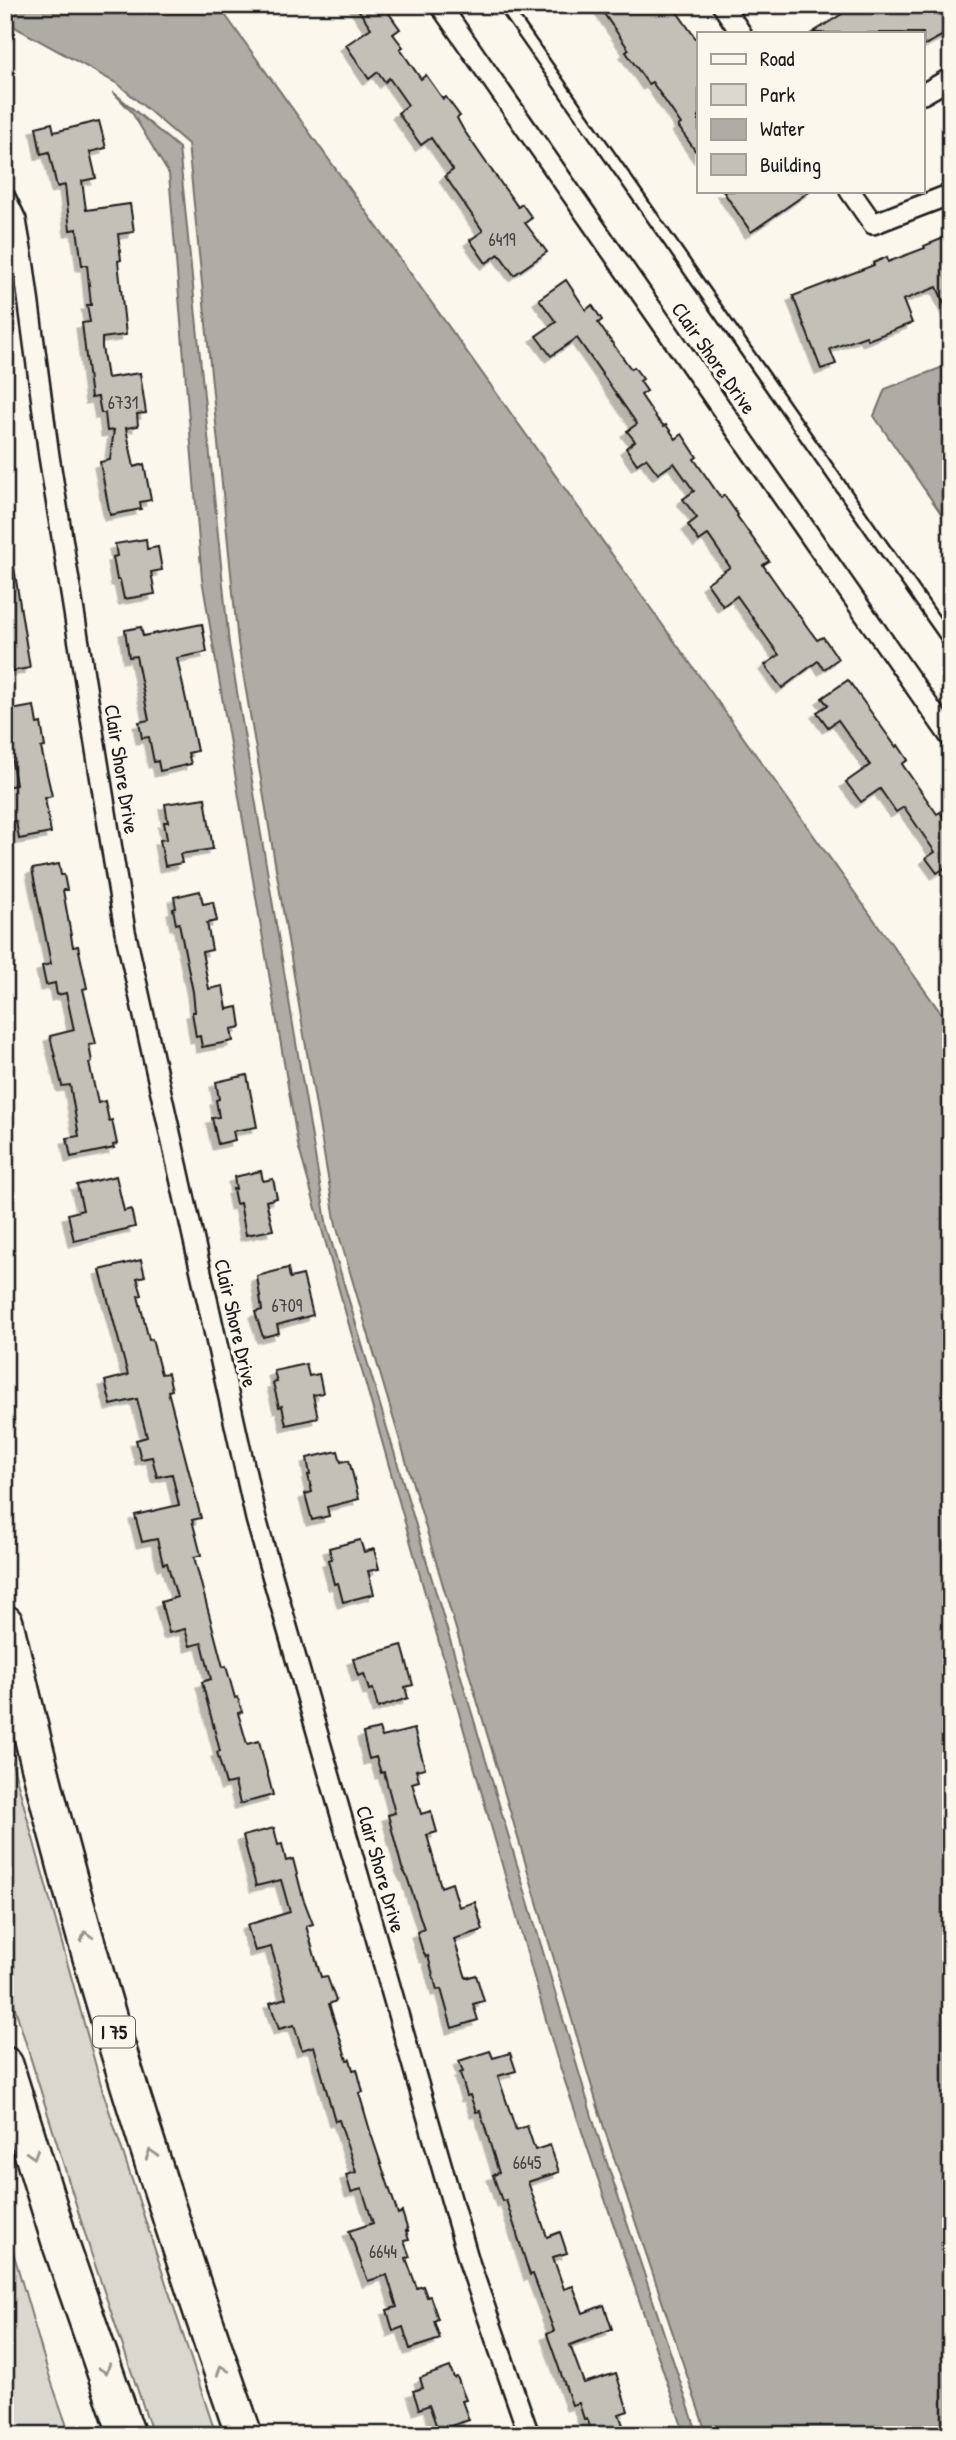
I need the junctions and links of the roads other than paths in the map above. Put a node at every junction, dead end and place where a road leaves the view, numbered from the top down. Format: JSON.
{"nodes":[{"id":1,"x":440,"y":5,"type":"edge"},
{"id":2,"x":504,"y":5,"type":"edge"},
{"id":3,"x":722,"y":5,"type":"edge"},
{"id":4,"x":740,"y":32,"type":"edge"},
{"id":5,"x":951,"y":78,"type":"edge"},
{"id":6,"x":925,"y":93,"type":"edge"},
{"id":7,"x":851,"y":192,"type":"edge"},
{"id":8,"x":951,"y":194,"type":"edge"},
{"id":9,"x":5,"y":197,"type":"edge"},
{"id":10,"x":951,"y":644,"type":"edge"},
{"id":11,"x":951,"y":738,"type":"edge"},
{"id":12,"x":5,"y":1623,"type":"edge"},
{"id":13,"x":5,"y":2065,"type":"edge"},
{"id":14,"x":127,"y":2435,"type":"edge"},
{"id":15,"x":244,"y":2435,"type":"edge"},
{"id":16,"x":529,"y":2435,"type":"edge"}],
"edges":[{"from":1,"to":11,"type":"street","name":"Clair Shore Drive"},
{"from":2,"to":10,"type":"lane"},
{"from":3,"to":4,"type":"street"},
{"from":5,"to":6,"type":"street"},
{"from":7,"to":8,"type":"street"},
{"from":9,"to":16,"type":"street","name":"Clair Shore Drive"},
{"from":15,"to":12,"type":"highway","number":"I 75","one_way":true},
{"from":13,"to":14,"type":"highway","one_way":true}]}
